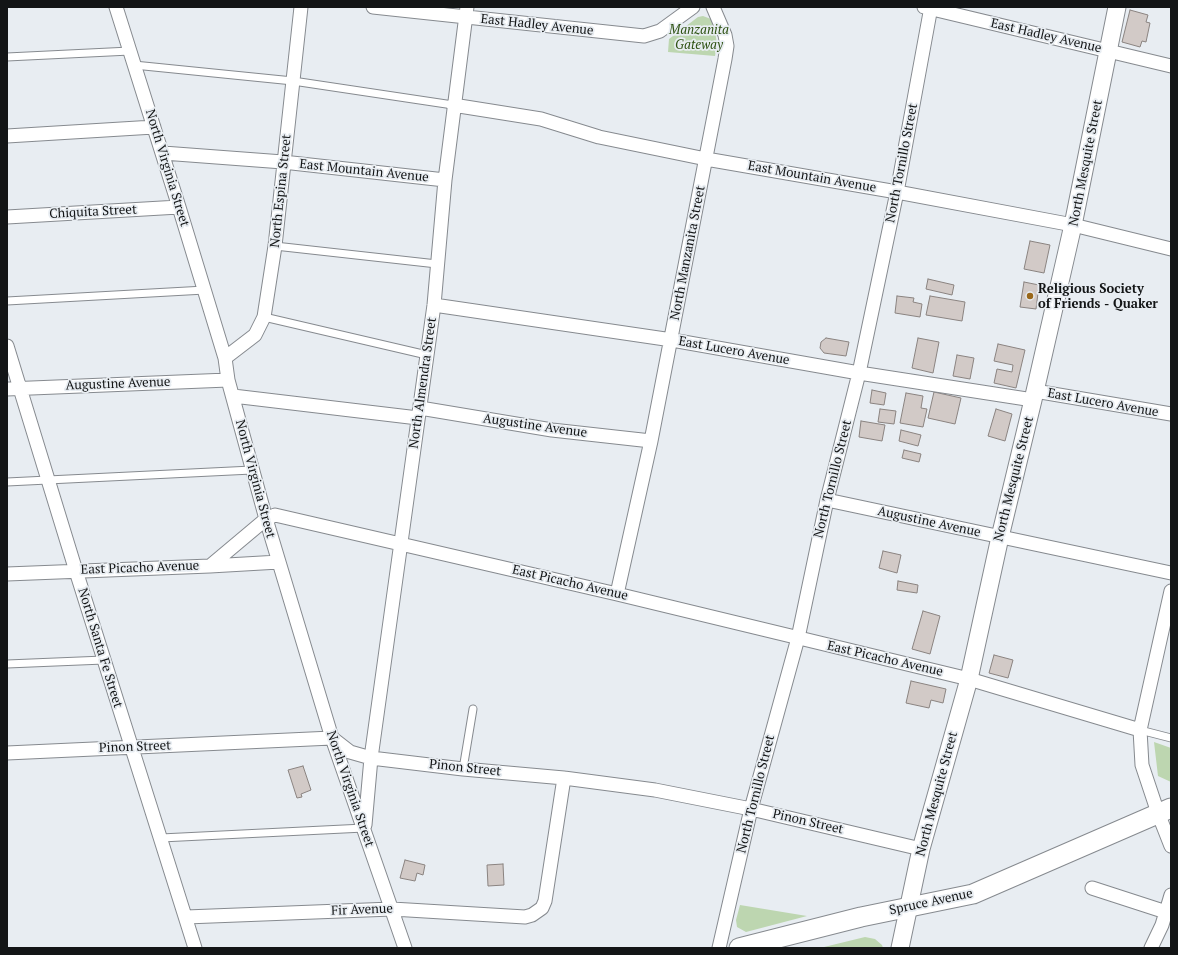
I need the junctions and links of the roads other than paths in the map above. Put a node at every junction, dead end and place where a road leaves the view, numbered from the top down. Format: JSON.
{"nodes":[{"id":1,"x":116,"y":7,"type":"edge"},
{"id":2,"x":301,"y":7,"type":"edge"},
{"id":3,"x":373,"y":7,"type":"edge"},
{"id":4,"x":693,"y":7,"type":"edge"},
{"id":5,"x":714,"y":7,"type":"edge"},
{"id":6,"x":1117,"y":7,"type":"edge"},
{"id":7,"x":928,"y":8,"type":"edge"},
{"id":8,"x":466,"y":12,"type":"edge"},
{"id":9,"x":1108,"y":50,"type":"junction"},
{"id":10,"x":130,"y":51,"type":"junction"},
{"id":11,"x":7,"y":57,"type":"edge"},
{"id":12,"x":134,"y":65,"type":"junction"},
{"id":13,"x":1171,"y":66,"type":"edge"},
{"id":14,"x":293,"y":81,"type":"junction"},
{"id":15,"x":453,"y":105,"type":"junction"},
{"id":16,"x":154,"y":127,"type":"junction"},
{"id":17,"x":7,"y":136,"type":"edge"},
{"id":18,"x":163,"y":153,"type":"junction"},
{"id":19,"x":706,"y":158,"type":"junction"},
{"id":20,"x":283,"y":162,"type":"junction"},
{"id":21,"x":445,"y":180,"type":"junction"},
{"id":22,"x":897,"y":192,"type":"junction"},
{"id":23,"x":180,"y":207,"type":"junction"},
{"id":24,"x":7,"y":217,"type":"edge"},
{"id":25,"x":1073,"y":225,"type":"junction"},
{"id":26,"x":275,"y":246,"type":"junction"},
{"id":27,"x":1171,"y":249,"type":"edge"},
{"id":28,"x":437,"y":264,"type":"junction"},
{"id":29,"x":205,"y":290,"type":"junction"},
{"id":30,"x":7,"y":301,"type":"edge"},
{"id":31,"x":434,"y":305,"type":"junction"},
{"id":32,"x":264,"y":317,"type":"junction"},
{"id":33,"x":672,"y":340,"type":"junction"},
{"id":34,"x":7,"y":346,"type":"edge"},
{"id":35,"x":427,"y":355,"type":"junction"},
{"id":36,"x":225,"y":358,"type":"junction"},
{"id":37,"x":860,"y":373,"type":"junction"},
{"id":38,"x":228,"y":380,"type":"junction"},
{"id":39,"x":13,"y":388,"type":"edge"},
{"id":40,"x":233,"y":396,"type":"junction"},
{"id":41,"x":1034,"y":396,"type":"junction"},
{"id":42,"x":419,"y":413,"type":"junction"},
{"id":43,"x":1171,"y":414,"type":"edge"},
{"id":44,"x":651,"y":441,"type":"junction"},
{"id":45,"x":252,"y":470,"type":"junction"},
{"id":46,"x":48,"y":480,"type":"junction"},
{"id":47,"x":7,"y":482,"type":"edge"},
{"id":48,"x":827,"y":500,"type":"junction"},
{"id":49,"x":266,"y":519,"type":"junction"},
{"id":50,"x":1000,"y":537,"type":"junction"},
{"id":51,"x":400,"y":544,"type":"junction"},
{"id":52,"x":279,"y":562,"type":"junction"},
{"id":53,"x":210,"y":566,"type":"junction"},
{"id":54,"x":76,"y":571,"type":"junction"},
{"id":55,"x":1171,"y":573,"type":"edge"},
{"id":56,"x":7,"y":574,"type":"edge"},
{"id":57,"x":1171,"y":591,"type":"edge"},
{"id":58,"x":617,"y":594,"type":"junction"},
{"id":59,"x":798,"y":638,"type":"junction"},
{"id":60,"x":104,"y":660,"type":"junction"},
{"id":61,"x":7,"y":664,"type":"edge"},
{"id":62,"x":969,"y":680,"type":"junction"},
{"id":63,"x":473,"y":709,"type":"dead end"},
{"id":64,"x":1140,"y":730,"type":"junction"},
{"id":65,"x":332,"y":738,"type":"junction"},
{"id":66,"x":1171,"y":738,"type":"edge"},
{"id":67,"x":131,"y":747,"type":"junction"},
{"id":68,"x":7,"y":753,"type":"edge"},
{"id":69,"x":371,"y":758,"type":"junction"},
{"id":70,"x":463,"y":769,"type":"junction"},
{"id":71,"x":564,"y":778,"type":"junction"},
{"id":72,"x":751,"y":809,"type":"junction"},
{"id":73,"x":1164,"y":810,"type":"edge"},
{"id":74,"x":364,"y":828,"type":"junction"},
{"id":75,"x":161,"y":838,"type":"junction"},
{"id":76,"x":1171,"y":846,"type":"edge"},
{"id":77,"x":921,"y":849,"type":"junction"},
{"id":78,"x":1092,"y":888,"type":"dead end"},
{"id":79,"x":1171,"y":895,"type":"edge"},
{"id":80,"x":909,"y":908,"type":"junction"},
{"id":81,"x":392,"y":909,"type":"junction"},
{"id":82,"x":1166,"y":912,"type":"junction"},
{"id":83,"x":186,"y":917,"type":"junction"},
{"id":84,"x":1154,"y":947,"type":"edge"},
{"id":85,"x":195,"y":948,"type":"edge"},
{"id":86,"x":405,"y":948,"type":"edge"},
{"id":87,"x":719,"y":948,"type":"edge"},
{"id":88,"x":739,"y":948,"type":"edge"},
{"id":89,"x":900,"y":948,"type":"edge"}],
"edges":[{"from":1,"to":10,"type":"street","name":"North Virginia Street"},
{"from":2,"to":14,"type":"street","name":"North Espina Street"},
{"from":3,"to":8,"type":"street","name":"East Hadley Avenue"},
{"from":4,"to":8,"type":"street","name":"East Hadley Avenue"},
{"from":5,"to":19,"type":"street","name":"North Manzanita Street"},
{"from":6,"to":9,"type":"street","name":"North Mesquite Street"},
{"from":7,"to":9,"type":"street","name":"East Hadley Avenue"},
{"from":7,"to":22,"type":"street","name":"North Tornillo Street"},
{"from":8,"to":15,"type":"street","name":"North Almendra Street"},
{"from":9,"to":13,"type":"street","name":"East Hadley Avenue"},
{"from":9,"to":25,"type":"street","name":"North Mesquite Street"},
{"from":10,"to":11,"type":"lane"},
{"from":10,"to":12,"type":"street","name":"North Virginia Street"},
{"from":12,"to":14,"type":"lane"},
{"from":12,"to":16,"type":"street","name":"North Virginia Street"},
{"from":14,"to":15,"type":"lane"},
{"from":14,"to":20,"type":"street","name":"North Espina Street"},
{"from":15,"to":19,"type":"street","name":"East Mountain Avenue"},
{"from":15,"to":21,"type":"street","name":"North Almendra Street"},
{"from":16,"to":17,"type":"street"},
{"from":16,"to":18,"type":"street","name":"North Virginia Street"},
{"from":18,"to":20,"type":"street","name":"East Mountain Avenue"},
{"from":18,"to":23,"type":"street","name":"North Virginia Street"},
{"from":19,"to":22,"type":"street","name":"East Mountain Avenue"},
{"from":19,"to":33,"type":"street","name":"North Manzanita Street"},
{"from":20,"to":21,"type":"street","name":"East Mountain Avenue"},
{"from":20,"to":26,"type":"street","name":"North Espina Street"},
{"from":21,"to":28,"type":"street","name":"North Almendra Street"},
{"from":22,"to":25,"type":"street","name":"East Mountain Avenue"},
{"from":22,"to":37,"type":"street","name":"North Tornillo Street"},
{"from":23,"to":24,"type":"street","name":"Chiquita Street"},
{"from":23,"to":29,"type":"street","name":"North Virginia Street"},
{"from":25,"to":27,"type":"street","name":"East Mountain Avenue"},
{"from":25,"to":41,"type":"street","name":"North Mesquite Street"},
{"from":26,"to":28,"type":"lane"},
{"from":26,"to":32,"type":"street","name":"North Espina Street"},
{"from":28,"to":31,"type":"street","name":"North Almendra Street"},
{"from":29,"to":30,"type":"lane"},
{"from":29,"to":36,"type":"street","name":"North Virginia Street"},
{"from":31,"to":33,"type":"street","name":"East Lucero Avenue"},
{"from":31,"to":35,"type":"street","name":"North Almendra Street"},
{"from":32,"to":35,"type":"lane"},
{"from":32,"to":36,"type":"street","name":"North Espina Street"},
{"from":33,"to":37,"type":"street","name":"East Lucero Avenue"},
{"from":33,"to":44,"type":"street","name":"North Manzanita Street"},
{"from":34,"to":39,"type":"street","name":"North Santa Fe Street"},
{"from":35,"to":42,"type":"street","name":"North Almendra Street"},
{"from":36,"to":38,"type":"street","name":"North Virginia Street"},
{"from":37,"to":41,"type":"street","name":"East Lucero Avenue"},
{"from":37,"to":48,"type":"street","name":"North Tornillo Street"},
{"from":38,"to":39,"type":"street","name":"Augustine Avenue"},
{"from":38,"to":40,"type":"street","name":"North Virginia Street"},
{"from":39,"to":46,"type":"street","name":"North Santa Fe Street"},
{"from":40,"to":42,"type":"street","name":"Augustine Avenue"},
{"from":40,"to":45,"type":"street","name":"North Virginia Street"},
{"from":41,"to":43,"type":"street","name":"East Lucero Avenue"},
{"from":41,"to":50,"type":"street","name":"North Mesquite Street"},
{"from":42,"to":44,"type":"street","name":"Augustine Avenue"},
{"from":42,"to":51,"type":"street","name":"North Almendra Street"},
{"from":44,"to":58,"type":"street","name":"North Manzanita Street"},
{"from":45,"to":46,"type":"lane"},
{"from":45,"to":49,"type":"street","name":"North Virginia Street"},
{"from":46,"to":47,"type":"lane"},
{"from":46,"to":54,"type":"street","name":"North Santa Fe Street"},
{"from":48,"to":50,"type":"street","name":"Augustine Avenue"},
{"from":48,"to":59,"type":"street","name":"North Tornillo Street"},
{"from":49,"to":51,"type":"street","name":"East Picacho Avenue"},
{"from":49,"to":52,"type":"street","name":"North Virginia Street"},
{"from":49,"to":53,"type":"street","name":"East Picacho Avenue"},
{"from":50,"to":55,"type":"street","name":"Augustine Avenue"},
{"from":50,"to":62,"type":"street","name":"North Mesquite Street"},
{"from":51,"to":58,"type":"street","name":"East Picacho Avenue"},
{"from":51,"to":69,"type":"street","name":"North Almendra Street"},
{"from":52,"to":53,"type":"street"},
{"from":52,"to":65,"type":"street","name":"North Virginia Street"},
{"from":53,"to":54,"type":"street","name":"East Picacho Avenue"},
{"from":54,"to":56,"type":"street","name":"East Picacho Avenue"},
{"from":54,"to":60,"type":"street","name":"North Santa Fe Street"},
{"from":57,"to":64,"type":"street"},
{"from":58,"to":59,"type":"street","name":"East Picacho Avenue"},
{"from":59,"to":62,"type":"street","name":"East Picacho Avenue"},
{"from":59,"to":72,"type":"street","name":"North Tornillo Street"},
{"from":60,"to":61,"type":"lane"},
{"from":60,"to":67,"type":"street","name":"North Santa Fe Street"},
{"from":62,"to":64,"type":"street","name":"East Picacho Avenue"},
{"from":62,"to":77,"type":"street","name":"North Mesquite Street"},
{"from":63,"to":70,"type":"lane"},
{"from":64,"to":66,"type":"lane","name":"East Picacho Avenue"},
{"from":64,"to":73,"type":"street"},
{"from":65,"to":67,"type":"street","name":"Pinon Street"},
{"from":65,"to":69,"type":"street","name":"Pinon Street"},
{"from":65,"to":74,"type":"street","name":"North Virginia Street"},
{"from":67,"to":68,"type":"street","name":"Pinon Street"},
{"from":67,"to":75,"type":"street","name":"North Santa Fe Street"},
{"from":69,"to":70,"type":"street","name":"Pinon Street"},
{"from":69,"to":74,"type":"street","name":"North Almendra Street"},
{"from":70,"to":71,"type":"street","name":"Pinon Street"},
{"from":71,"to":72,"type":"street","name":"Pinon Street"},
{"from":71,"to":81,"type":"street","name":"Fir Avenue"},
{"from":72,"to":77,"type":"street","name":"Pinon Street"},
{"from":72,"to":87,"type":"street","name":"North Tornillo Street"},
{"from":73,"to":76,"type":"street"},
{"from":73,"to":80,"type":"main road","name":"Spruce Avenue"},
{"from":74,"to":75,"type":"lane"},
{"from":74,"to":81,"type":"street","name":"North Virginia Street"},
{"from":75,"to":83,"type":"street","name":"North Santa Fe Street"},
{"from":77,"to":80,"type":"street","name":"North Mesquite Street"},
{"from":78,"to":82,"type":"street"},
{"from":79,"to":82,"type":"street"},
{"from":80,"to":88,"type":"main road","name":"Spruce Avenue"},
{"from":80,"to":89,"type":"street","name":"North Mesquite Street"},
{"from":81,"to":83,"type":"street","name":"Fir Avenue"},
{"from":81,"to":86,"type":"street","name":"North Virginia Street"},
{"from":82,"to":84,"type":"street"},
{"from":83,"to":85,"type":"street","name":"North Santa Fe Street"}]}
